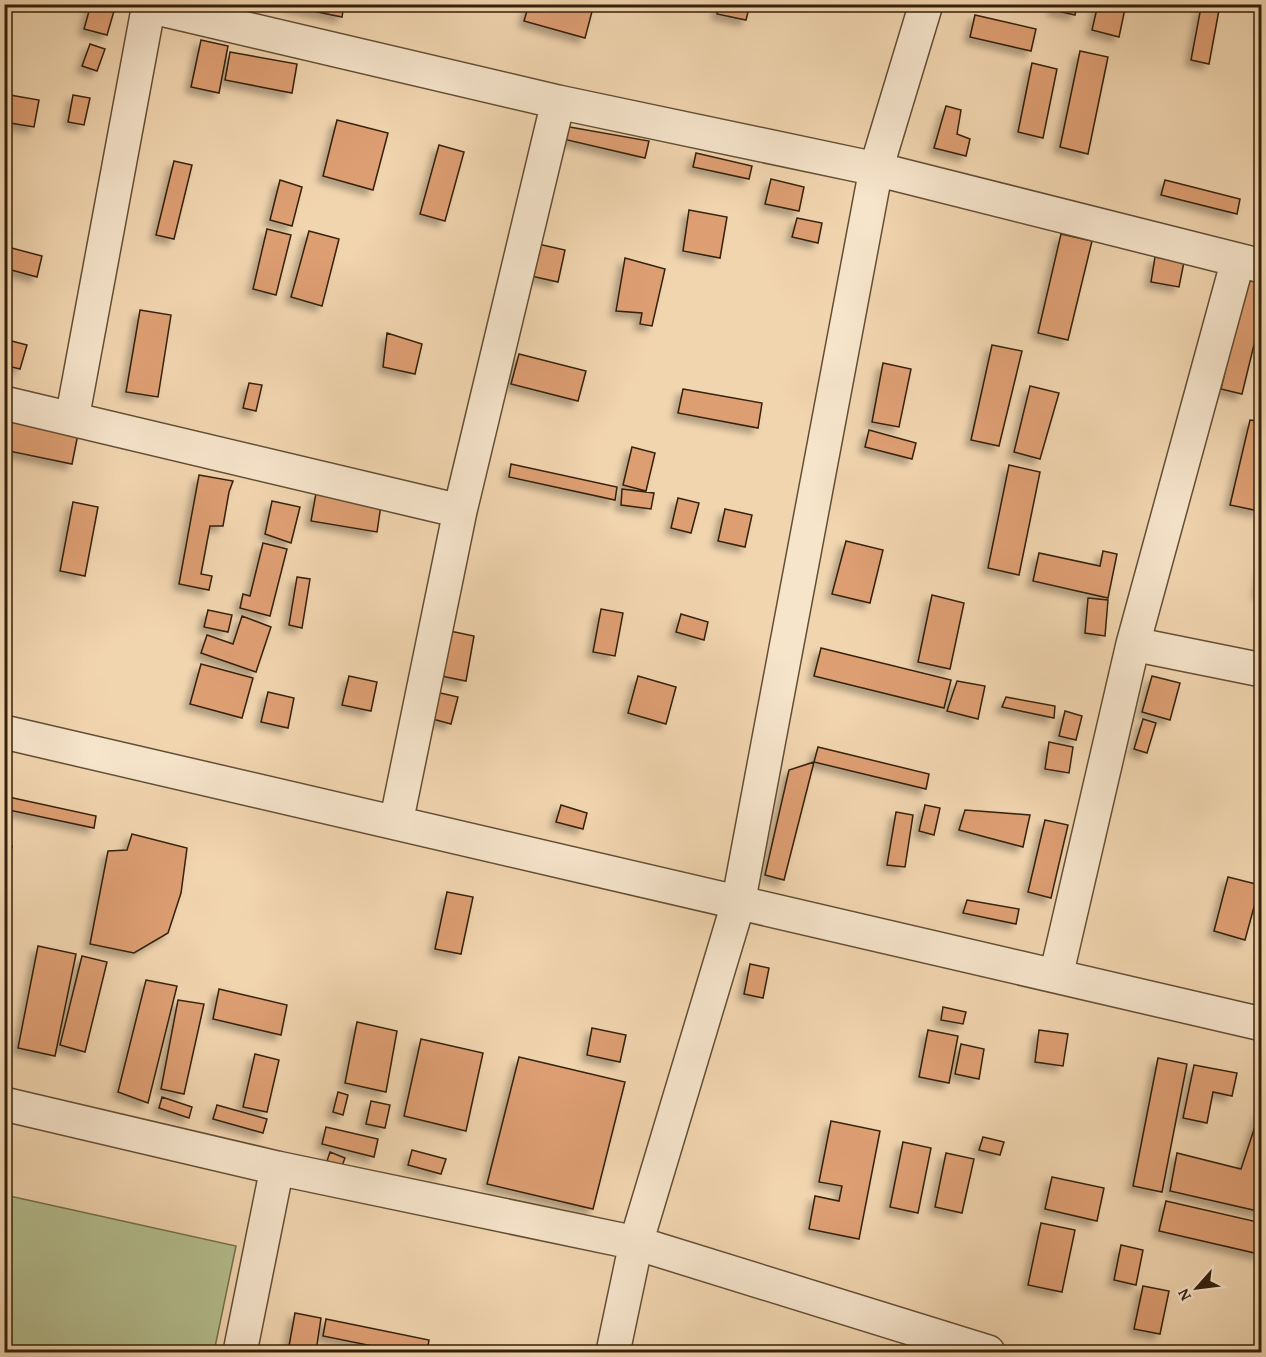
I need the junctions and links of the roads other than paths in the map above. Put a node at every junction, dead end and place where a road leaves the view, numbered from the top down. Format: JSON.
{"nodes":[{"id":1,"x":926,"y":4,"type":"edge"},
{"id":2,"x":148,"y":5,"type":"edge"},
{"id":3,"x":558,"y":102,"type":"junction"},
{"id":4,"x":876,"y":169,"type":"junction"},
{"id":5,"x":1250,"y":263,"type":"edge"},
{"id":6,"x":4,"y":403,"type":"edge"},
{"id":7,"x":72,"y":419,"type":"junction"},
{"id":8,"x":460,"y":512,"type":"junction"},
{"id":9,"x":1133,"y":644,"type":"junction"},
{"id":10,"x":1262,"y":670,"type":"edge"},
{"id":11,"x":4,"y":732,"type":"edge"},
{"id":12,"x":396,"y":823,"type":"junction"},
{"id":13,"x":738,"y":904,"type":"junction"},
{"id":14,"x":1056,"y":976,"type":"junction"},
{"id":15,"x":1262,"y":1024,"type":"edge"},
{"id":16,"x":4,"y":1104,"type":"edge"},
{"id":17,"x":277,"y":1168,"type":"junction"},
{"id":18,"x":636,"y":1243,"type":"junction"},
{"id":19,"x":974,"y":1351,"type":"edge"},
{"id":20,"x":240,"y":1353,"type":"edge"},
{"id":21,"x":613,"y":1353,"type":"edge"}],
"edges":[{"from":1,"to":4,"type":"street"},
{"from":2,"to":3,"type":"street"},
{"from":2,"to":7,"type":"street"},
{"from":3,"to":4,"type":"street"},
{"from":3,"to":8,"type":"street"},
{"from":4,"to":5,"type":"street"},
{"from":4,"to":13,"type":"street"},
{"from":5,"to":9,"type":"street"},
{"from":6,"to":7,"type":"street"},
{"from":7,"to":8,"type":"street"},
{"from":8,"to":12,"type":"street"},
{"from":9,"to":10,"type":"street"},
{"from":9,"to":14,"type":"street"},
{"from":11,"to":12,"type":"street"},
{"from":12,"to":13,"type":"street"},
{"from":13,"to":14,"type":"street"},
{"from":13,"to":18,"type":"street"},
{"from":14,"to":15,"type":"street"},
{"from":16,"to":17,"type":"street"},
{"from":17,"to":18,"type":"street"},
{"from":17,"to":20,"type":"street"},
{"from":18,"to":19,"type":"street"},
{"from":18,"to":21,"type":"street"}]}
